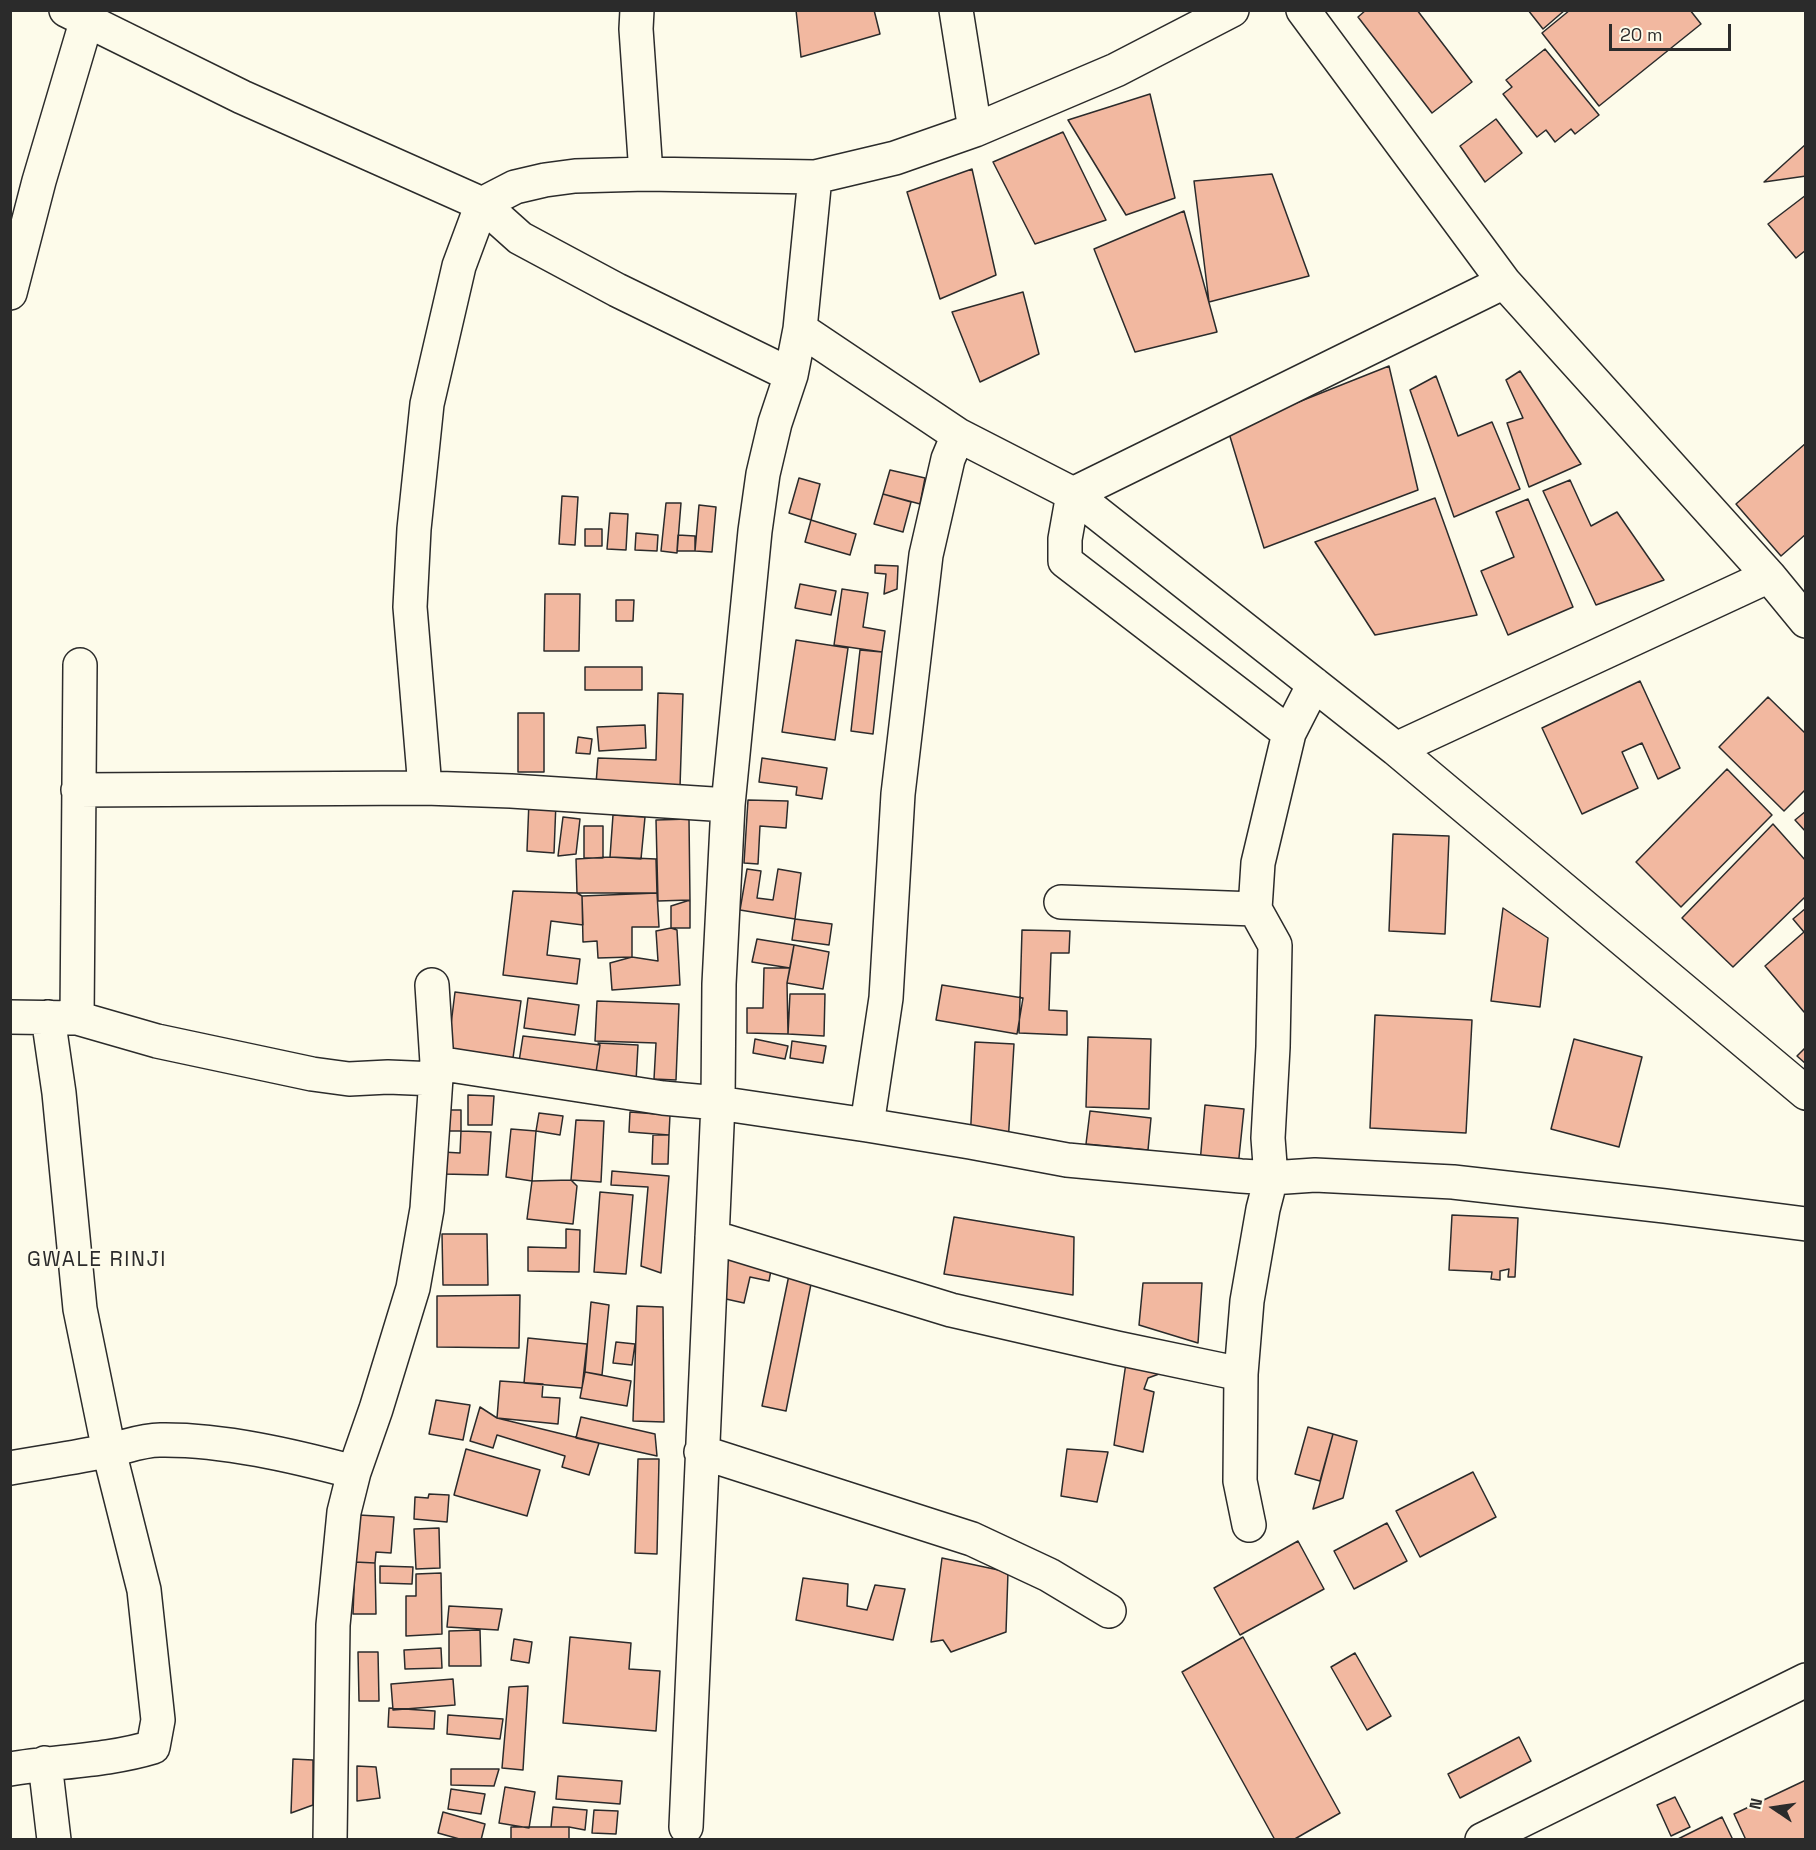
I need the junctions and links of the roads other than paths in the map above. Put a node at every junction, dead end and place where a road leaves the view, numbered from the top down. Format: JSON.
{"nodes":[{"id":1,"x":637,"y":10,"type":"edge"},
{"id":2,"x":956,"y":10,"type":"edge"},
{"id":3,"x":1232,"y":10,"type":"edge"},
{"id":4,"x":1303,"y":10,"type":"edge"},
{"id":5,"x":76,"y":15,"type":"edge"},
{"id":6,"x":975,"y":130,"type":"junction"},
{"id":7,"x":646,"y":174,"type":"junction"},
{"id":8,"x":815,"y":177,"type":"junction"},
{"id":9,"x":482,"y":204,"type":"junction"},
{"id":10,"x":1504,"y":282,"type":"junction"},
{"id":11,"x":10,"y":293,"type":"edge"},
{"id":12,"x":800,"y":329,"type":"junction"},
{"id":13,"x":791,"y":375,"type":"junction"},
{"id":14,"x":958,"y":435,"type":"junction"},
{"id":15,"x":1074,"y":494,"type":"junction"},
{"id":16,"x":1769,"y":576,"type":"junction"},
{"id":17,"x":1806,"y":621,"type":"edge"},
{"id":18,"x":80,"y":665,"type":"dead end"},
{"id":19,"x":1314,"y":684,"type":"junction"},
{"id":20,"x":1289,"y":733,"type":"junction"},
{"id":21,"x":1396,"y":748,"type":"junction"},
{"id":22,"x":425,"y":788,"type":"junction"},
{"id":23,"x":78,"y":790,"type":"junction"},
{"id":24,"x":728,"y":805,"type":"junction"},
{"id":25,"x":1060,"y":903,"type":"dead end"},
{"id":26,"x":1255,"y":909,"type":"junction"},
{"id":27,"x":432,"y":985,"type":"dead end"},
{"id":28,"x":10,"y":1017,"type":"edge"},
{"id":29,"x":62,"y":1017,"type":"junction"},
{"id":30,"x":437,"y":1071,"type":"junction"},
{"id":31,"x":1806,"y":1093,"type":"edge"},
{"id":32,"x":718,"y":1103,"type":"junction"},
{"id":33,"x":867,"y":1125,"type":"junction"},
{"id":34,"x":1271,"y":1178,"type":"junction"},
{"id":35,"x":1806,"y":1224,"type":"edge"},
{"id":36,"x":712,"y":1237,"type":"junction"},
{"id":37,"x":1241,"y":1374,"type":"junction"},
{"id":38,"x":109,"y":1451,"type":"junction"},
{"id":39,"x":701,"y":1452,"type":"junction"},
{"id":40,"x":10,"y":1468,"type":"edge"},
{"id":41,"x":354,"y":1472,"type":"junction"},
{"id":42,"x":1249,"y":1526,"type":"dead end"},
{"id":43,"x":1108,"y":1611,"type":"dead end"},
{"id":44,"x":1806,"y":1680,"type":"edge"},
{"id":45,"x":45,"y":1763,"type":"junction"},
{"id":46,"x":10,"y":1769,"type":"edge"},
{"id":47,"x":686,"y":1827,"type":"dead end"},
{"id":48,"x":54,"y":1839,"type":"edge"},
{"id":49,"x":330,"y":1839,"type":"edge"},
{"id":50,"x":1482,"y":1839,"type":"edge"}],
"edges":[{"from":1,"to":7,"type":"street"},
{"from":2,"to":6,"type":"street"},
{"from":3,"to":6,"type":"street"},
{"from":4,"to":10,"type":"street"},
{"from":5,"to":9,"type":"street"},
{"from":5,"to":11,"type":"street"},
{"from":6,"to":8,"type":"street"},
{"from":7,"to":8,"type":"street"},
{"from":7,"to":9,"type":"street"},
{"from":8,"to":12,"type":"street"},
{"from":9,"to":13,"type":"street"},
{"from":9,"to":22,"type":"street"},
{"from":10,"to":15,"type":"street"},
{"from":10,"to":16,"type":"street"},
{"from":12,"to":13,"type":"street"},
{"from":12,"to":14,"type":"street"},
{"from":13,"to":24,"type":"street"},
{"from":14,"to":15,"type":"street"},
{"from":14,"to":33,"type":"street"},
{"from":15,"to":19,"type":"street"},
{"from":15,"to":20,"type":"street"},
{"from":16,"to":17,"type":"street"},
{"from":16,"to":21,"type":"street"},
{"from":18,"to":23,"type":"street"},
{"from":19,"to":20,"type":"street"},
{"from":19,"to":21,"type":"street"},
{"from":20,"to":26,"type":"street"},
{"from":21,"to":31,"type":"street"},
{"from":22,"to":23,"type":"street"},
{"from":22,"to":24,"type":"street"},
{"from":23,"to":29,"type":"street"},
{"from":24,"to":32,"type":"street"},
{"from":25,"to":26,"type":"street"},
{"from":26,"to":34,"type":"street"},
{"from":27,"to":30,"type":"street"},
{"from":28,"to":29,"type":"street"},
{"from":29,"to":30,"type":"street"},
{"from":29,"to":38,"type":"street"},
{"from":30,"to":32,"type":"street"},
{"from":30,"to":41,"type":"street"},
{"from":32,"to":33,"type":"street"},
{"from":32,"to":36,"type":"street"},
{"from":33,"to":34,"type":"street"},
{"from":34,"to":35,"type":"street"},
{"from":34,"to":37,"type":"street"},
{"from":36,"to":37,"type":"street"},
{"from":36,"to":39,"type":"street"},
{"from":37,"to":42,"type":"street"},
{"from":38,"to":40,"type":"street"},
{"from":38,"to":41,"type":"street"},
{"from":38,"to":45,"type":"street"},
{"from":39,"to":43,"type":"street"},
{"from":39,"to":47,"type":"street"},
{"from":41,"to":49,"type":"street"},
{"from":44,"to":50,"type":"street"},
{"from":45,"to":46,"type":"street"},
{"from":45,"to":48,"type":"street"}]}
